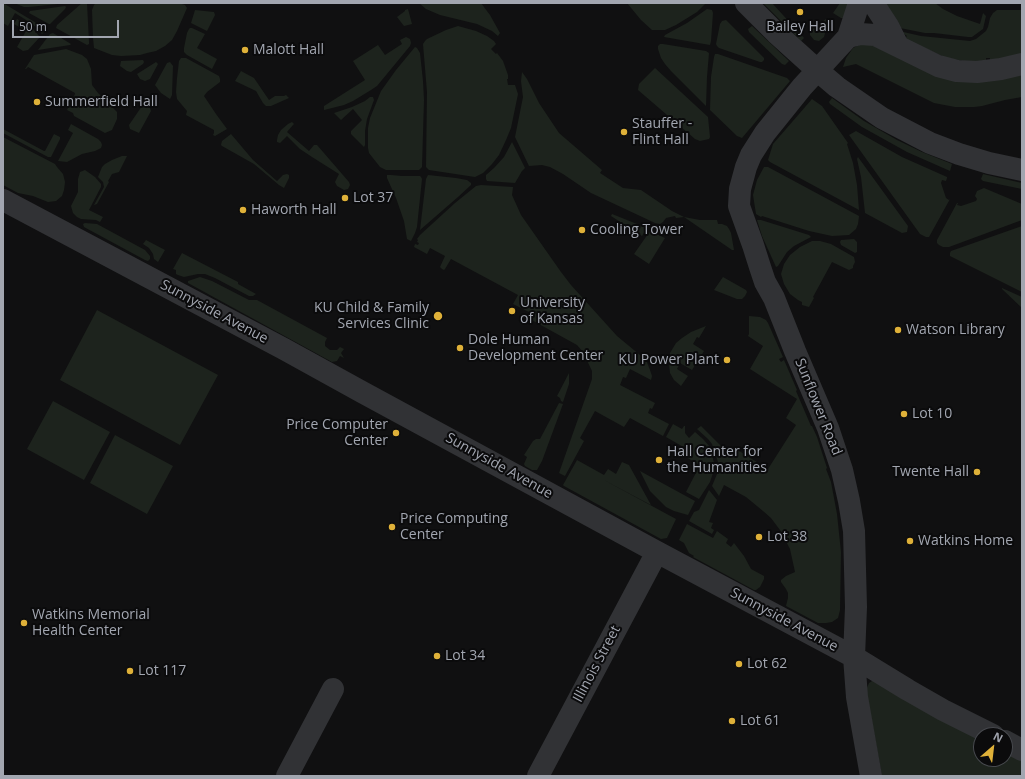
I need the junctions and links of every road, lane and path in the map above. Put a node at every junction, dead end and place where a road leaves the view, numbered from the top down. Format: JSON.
{"nodes":[{"id":1,"x":746,"y":3,"type":"edge"},
{"id":2,"x":859,"y":3,"type":"edge"},
{"id":3,"x":873,"y":3,"type":"edge"},
{"id":4,"x":848,"y":37,"type":"junction"},
{"id":5,"x":898,"y":46,"type":"junction"},
{"id":6,"x":1022,"y":64,"type":"edge"},
{"id":7,"x":817,"y":70,"type":"junction"},
{"id":8,"x":1022,"y":170,"type":"edge"},
{"id":9,"x":3,"y":200,"type":"edge"},
{"id":10,"x":657,"y":552,"type":"junction"},
{"id":11,"x":854,"y":657,"type":"junction"},
{"id":12,"x":333,"y":689,"type":"dead end"},
{"id":13,"x":977,"y":727,"type":"edge"},
{"id":14,"x":1013,"y":745,"type":"edge"},
{"id":15,"x":1022,"y":750,"type":"edge"},
{"id":16,"x":287,"y":776,"type":"edge"},
{"id":17,"x":538,"y":776,"type":"edge"},
{"id":18,"x":871,"y":776,"type":"edge"}],
"edges":[{"from":1,"to":7,"type":"street"},
{"from":2,"to":4,"type":"street"},
{"from":3,"to":5,"type":"street"},
{"from":4,"to":5,"type":"street"},
{"from":4,"to":7,"type":"street","name":"Sunflower Road"},
{"from":5,"to":6,"type":"street"},
{"from":7,"to":8,"type":"street"},
{"from":7,"to":11,"type":"street","name":"Sunflower Road"},
{"from":9,"to":10,"type":"street","name":"Sunnyside Avenue"},
{"from":10,"to":11,"type":"street","name":"Sunnyside Avenue"},
{"from":10,"to":17,"type":"street","name":"Illinois Street"},
{"from":11,"to":13,"type":"street","name":"Sunnyside Avenue"},
{"from":11,"to":18,"type":"street","name":"Sunflower Road"},
{"from":12,"to":16,"type":"street"},
{"from":14,"to":15,"type":"street"}]}
